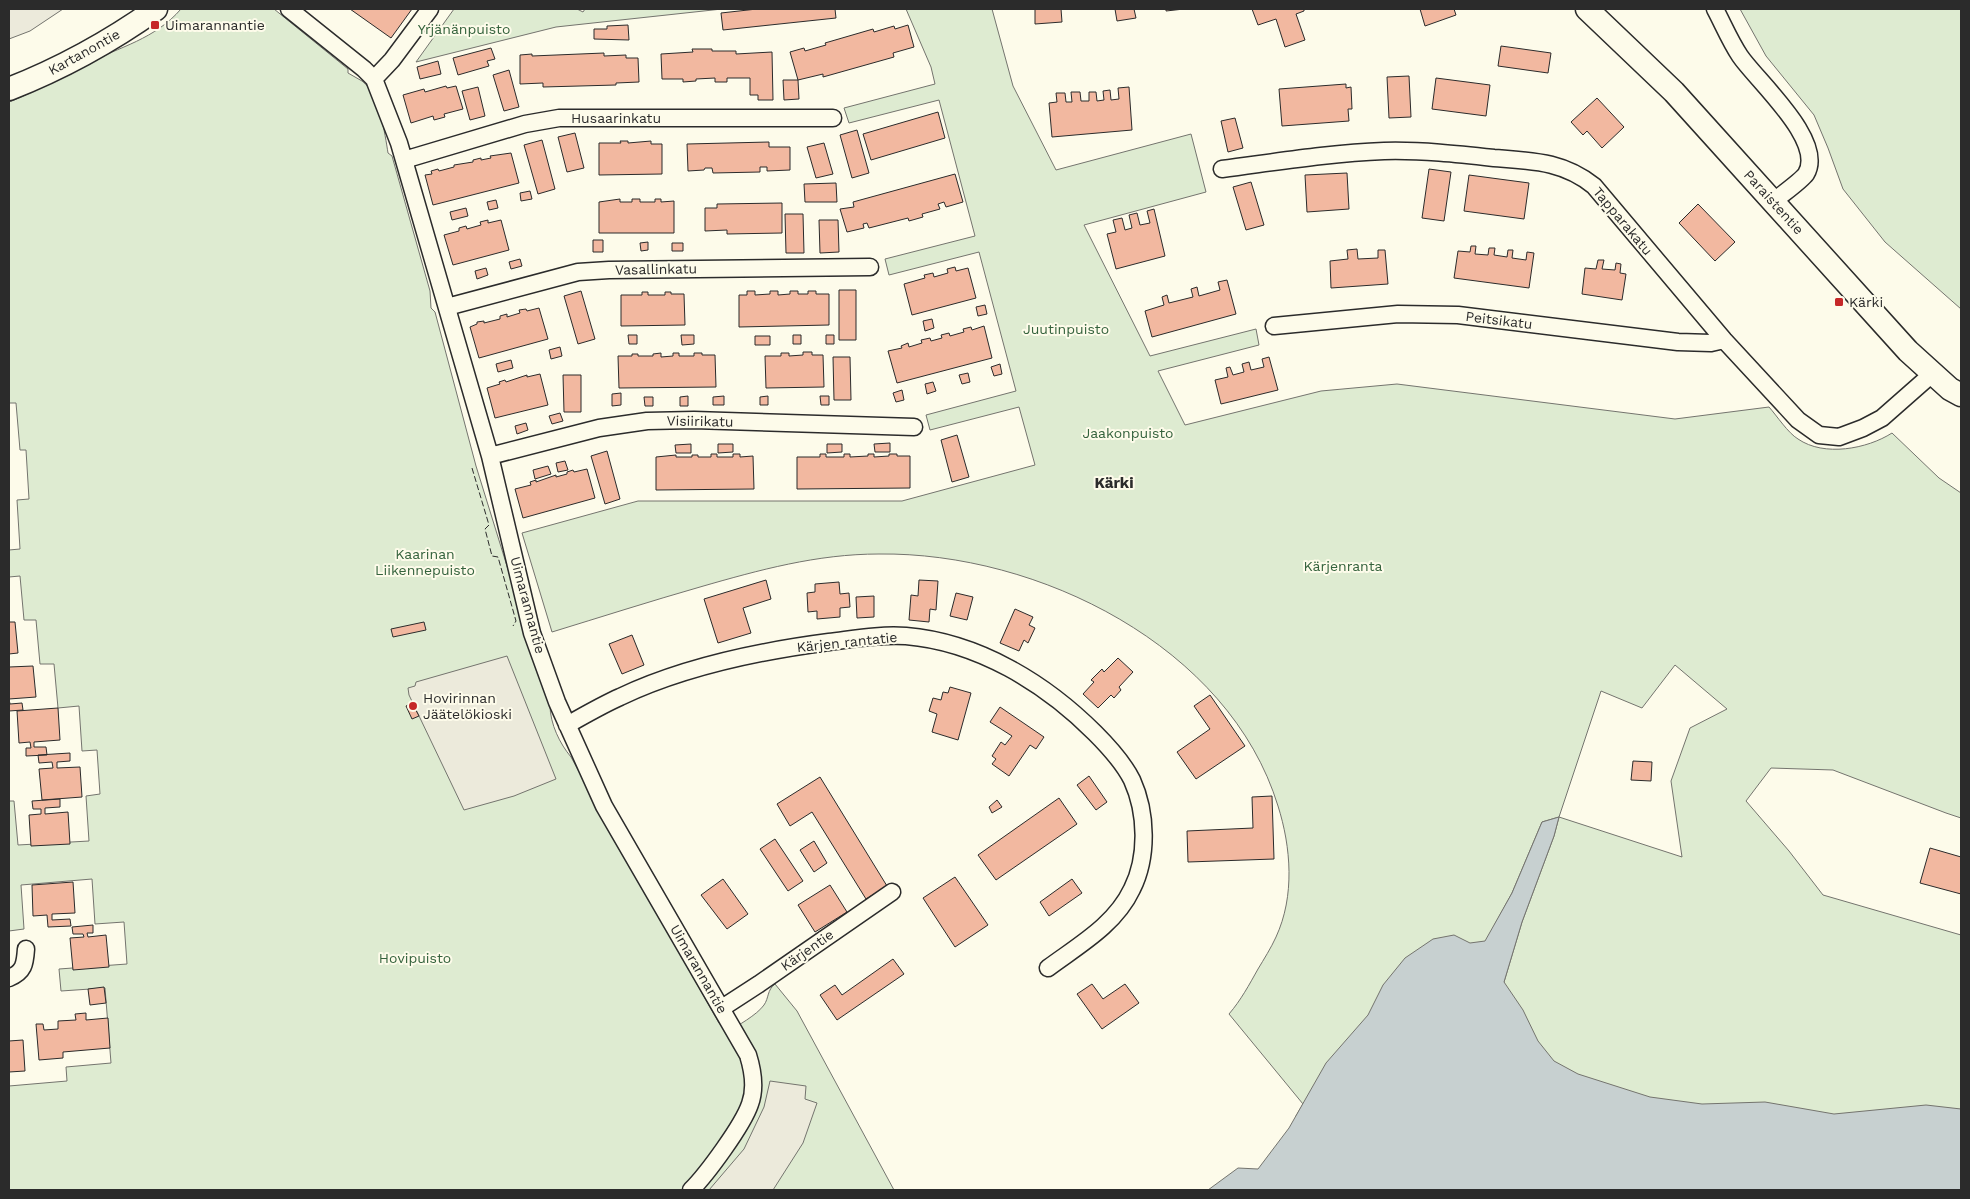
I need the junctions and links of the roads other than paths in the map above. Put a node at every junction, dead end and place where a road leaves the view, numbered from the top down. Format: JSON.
{"nodes":[{"id":1,"x":156,"y":9,"type":"edge"},
{"id":2,"x":289,"y":9,"type":"edge"},
{"id":3,"x":430,"y":9,"type":"edge"},
{"id":4,"x":1587,"y":9,"type":"edge"},
{"id":5,"x":1715,"y":9,"type":"edge"},
{"id":6,"x":374,"y":80,"type":"junction"},
{"id":7,"x":9,"y":90,"type":"edge"},
{"id":8,"x":834,"y":118,"type":"dead end"},
{"id":9,"x":404,"y":160,"type":"junction"},
{"id":10,"x":1222,"y":169,"type":"dead end"},
{"id":11,"x":1774,"y":201,"type":"junction"},
{"id":12,"x":870,"y":267,"type":"dead end"},
{"id":13,"x":447,"y":307,"type":"junction"},
{"id":14,"x":1274,"y":326,"type":"dead end"},
{"id":15,"x":1724,"y":340,"type":"junction"},
{"id":16,"x":1932,"y":374,"type":"junction"},
{"id":17,"x":1961,"y":395,"type":"edge"},
{"id":18,"x":914,"y":427,"type":"dead end"},
{"id":19,"x":490,"y":456,"type":"junction"},
{"id":20,"x":567,"y":725,"type":"junction"},
{"id":21,"x":892,"y":892,"type":"dead end"},
{"id":22,"x":26,"y":949,"type":"dead end"},
{"id":23,"x":1048,"y":968,"type":"dead end"},
{"id":24,"x":9,"y":978,"type":"edge"},
{"id":25,"x":722,"y":1008,"type":"junction"},
{"id":26,"x":691,"y":1190,"type":"edge"}],
"edges":[{"from":1,"to":7,"type":"main road","name":"Kartanontie"},
{"from":2,"to":6,"type":"street","name":"Uimarannantie"},
{"from":3,"to":6,"type":"street"},
{"from":4,"to":11,"type":"main road","name":"Paraistentie"},
{"from":5,"to":11,"type":"street"},
{"from":6,"to":9,"type":"street","name":"Uimarannantie"},
{"from":8,"to":9,"type":"street","name":"Husaarinkatu"},
{"from":9,"to":13,"type":"street","name":"Uimarannantie"},
{"from":10,"to":15,"type":"street","name":"Tapparakatu"},
{"from":11,"to":16,"type":"main road","name":"Paraistentie"},
{"from":12,"to":13,"type":"street","name":"Vasallinkatu"},
{"from":13,"to":19,"type":"street","name":"Uimarannantie"},
{"from":14,"to":15,"type":"street","name":"Peitsikatu"},
{"from":15,"to":16,"type":"street","name":"Tapparakatu"},
{"from":16,"to":17,"type":"main road","name":"Paraistentie"},
{"from":18,"to":19,"type":"street","name":"Visiirikatu"},
{"from":19,"to":20,"type":"street","name":"Uimarannantie"},
{"from":20,"to":23,"type":"street","name":"Kärjen rantatie"},
{"from":20,"to":25,"type":"street","name":"Uimarannantie"},
{"from":21,"to":25,"type":"street","name":"Kärjentie"},
{"from":22,"to":24,"type":"street"},
{"from":25,"to":26,"type":"street","name":"Uimarannantie"}]}
